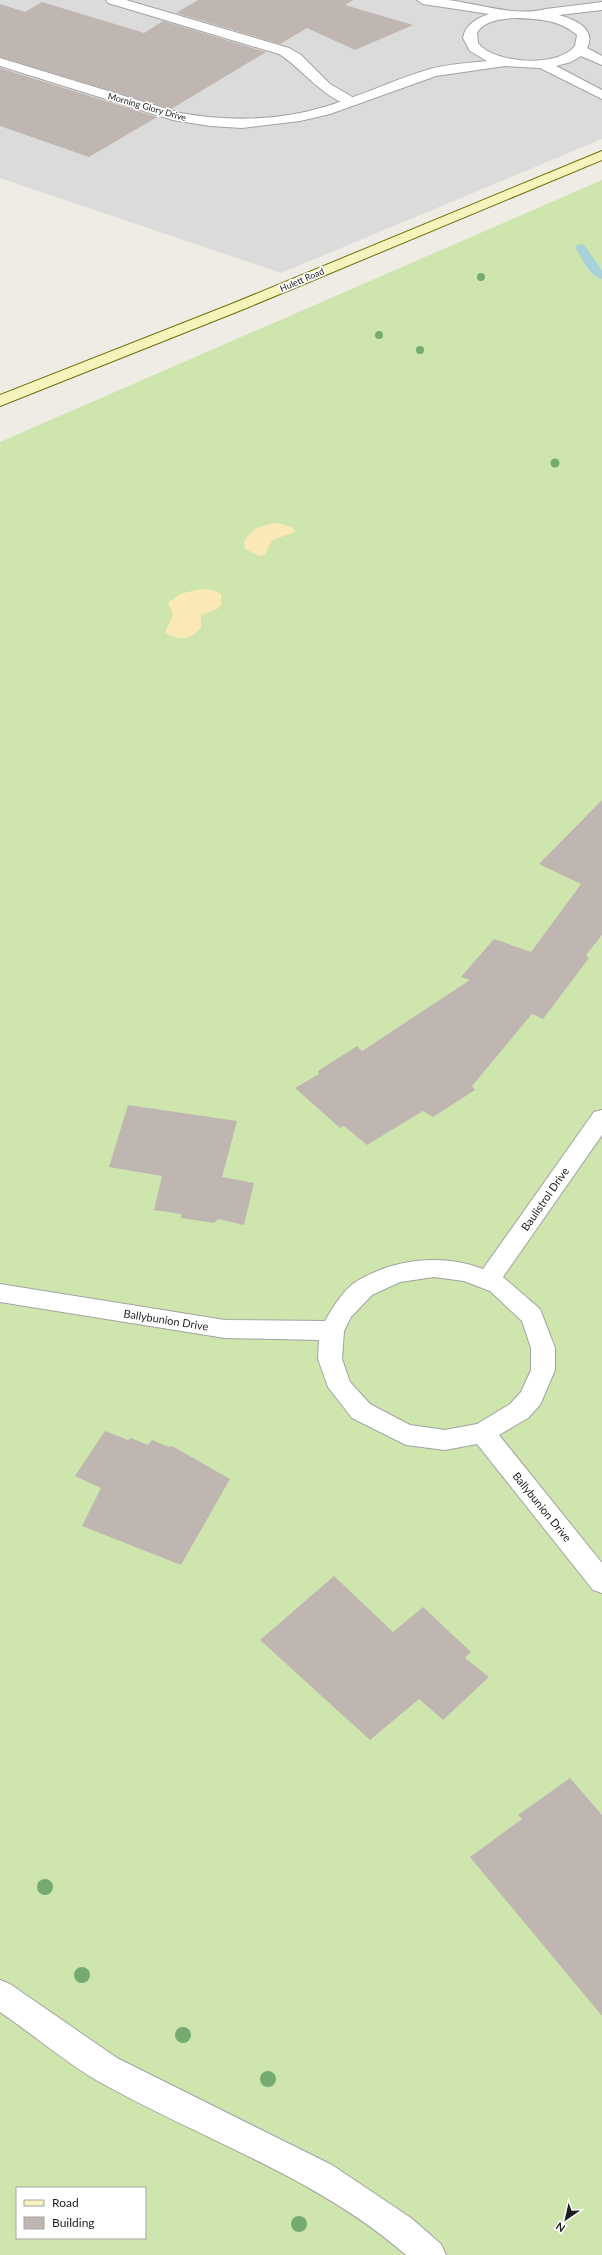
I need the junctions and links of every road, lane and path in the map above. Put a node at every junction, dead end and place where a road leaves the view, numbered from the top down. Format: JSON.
{"nodes":[{"id":1,"x":112,"y":0,"type":"edge"},
{"id":2,"x":426,"y":1,"type":"edge"},
{"id":3,"x":602,"y":6,"type":"edge"},
{"id":4,"x":521,"y":14,"type":"junction"},
{"id":5,"x":450,"y":16,"type":"dead end"},
{"id":6,"x":598,"y":21,"type":"edge"},
{"id":7,"x":467,"y":32,"type":"junction"},
{"id":8,"x":582,"y":46,"type":"junction"},
{"id":9,"x":602,"y":61,"type":"edge"},
{"id":10,"x":0,"y":62,"type":"edge"},
{"id":11,"x":504,"y":62,"type":"junction"},
{"id":12,"x":542,"y":64,"type":"junction"},
{"id":13,"x":434,"y":72,"type":"junction"},
{"id":14,"x":602,"y":94,"type":"edge"},
{"id":15,"x":352,"y":101,"type":"junction"},
{"id":16,"x":602,"y":155,"type":"edge"},
{"id":17,"x":0,"y":401,"type":"edge"},
{"id":18,"x":602,"y":1118,"type":"edge"},
{"id":19,"x":487,"y":1281,"type":"junction"},
{"id":20,"x":0,"y":1294,"type":"edge"},
{"id":21,"x":332,"y":1331,"type":"junction"},
{"id":22,"x":482,"y":1433,"type":"junction"},
{"id":23,"x":602,"y":1582,"type":"edge"},
{"id":24,"x":0,"y":1994,"type":"edge"},
{"id":25,"x":430,"y":2255,"type":"edge"}],
"edges":[{"from":1,"to":15,"type":"street"},
{"from":2,"to":4,"type":"street"},
{"from":2,"to":5,"type":"street"},
{"from":3,"to":4,"type":"street"},
{"from":4,"to":7,"type":"street","name":"Morning Glory Drive"},
{"from":4,"to":8,"type":"street"},
{"from":6,"to":8,"type":"street"},
{"from":7,"to":11,"type":"street"},
{"from":7,"to":13,"type":"street","name":"Morning Glory Drive"},
{"from":8,"to":9,"type":"street"},
{"from":8,"to":12,"type":"street"},
{"from":10,"to":15,"type":"street","name":"Morning Glory Drive"},
{"from":11,"to":12,"type":"street"},
{"from":11,"to":13,"type":"street","name":"Morning Glory Drive"},
{"from":12,"to":14,"type":"street"},
{"from":13,"to":15,"type":"street","name":"Morning Glory Drive"},
{"from":16,"to":17,"type":"street","name":"Hulett Road"},
{"from":18,"to":19,"type":"street","name":"Baulistrol Drive"},
{"from":19,"to":21,"type":"street"},
{"from":19,"to":22,"type":"street"},
{"from":20,"to":21,"type":"street","name":"Ballybunion Drive"},
{"from":21,"to":22,"type":"street"},
{"from":22,"to":23,"type":"street","name":"Ballybunion Drive"},
{"from":24,"to":25,"type":"street"}]}
